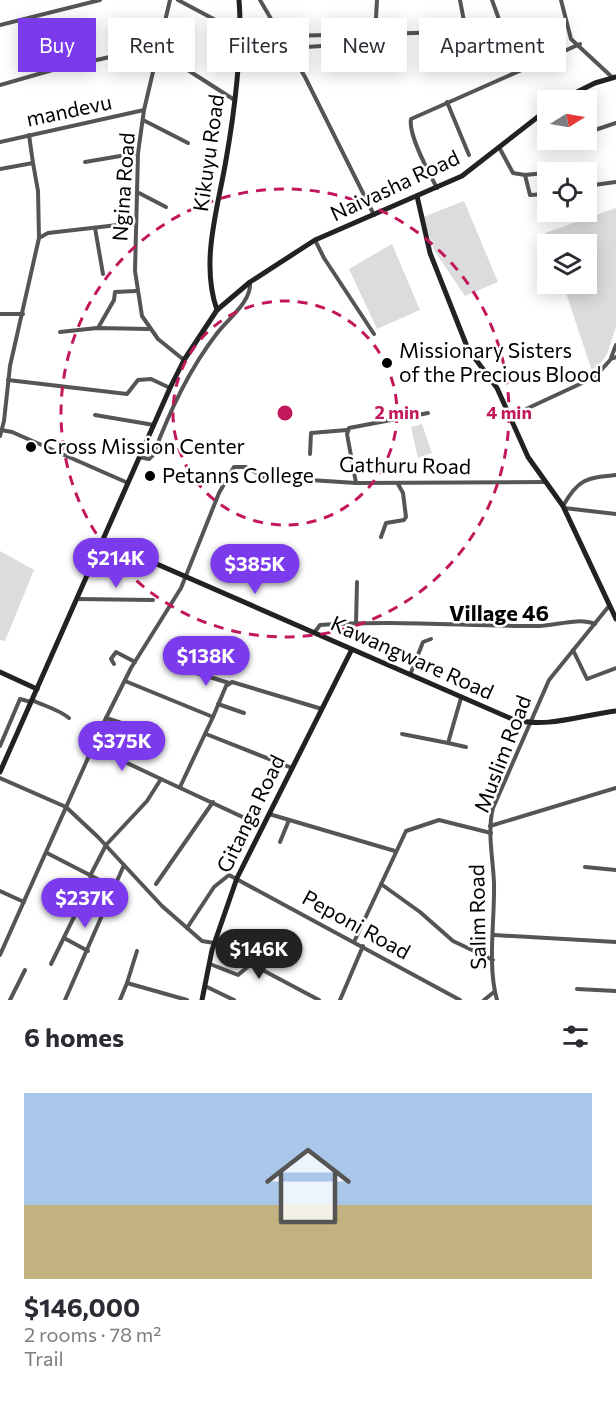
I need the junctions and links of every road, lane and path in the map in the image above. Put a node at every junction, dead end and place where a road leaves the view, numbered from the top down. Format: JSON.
{"nodes":[{"id":1,"x":100,"y":0,"type":"edge"},
{"id":2,"x":170,"y":0,"type":"edge"},
{"id":3,"x":178,"y":0,"type":"edge"},
{"id":4,"x":239,"y":0,"type":"edge"},
{"id":5,"x":260,"y":0,"type":"edge"},
{"id":6,"x":377,"y":0,"type":"edge"},
{"id":7,"x":460,"y":0,"type":"edge"},
{"id":8,"x":492,"y":0,"type":"edge"},
{"id":9,"x":561,"y":0,"type":"edge"},
{"id":10,"x":165,"y":18,"type":"edge"},
{"id":11,"x":212,"y":18,"type":"edge"},
{"id":12,"x":239,"y":18,"type":"edge"},
{"id":13,"x":271,"y":18,"type":"edge"},
{"id":14,"x":376,"y":18,"type":"edge"},
{"id":15,"x":463,"y":18,"type":"edge"},
{"id":16,"x":497,"y":18,"type":"edge"},
{"id":17,"x":0,"y":25,"type":"edge"},
{"id":18,"x":579,"y":44,"type":"junction"},
{"id":19,"x":108,"y":58,"type":"edge"},
{"id":20,"x":152,"y":72,"type":"edge"},
{"id":21,"x":193,"y":72,"type":"edge"},
{"id":22,"x":236,"y":72,"type":"edge"},
{"id":23,"x":301,"y":72,"type":"edge"},
{"id":24,"x":614,"y":77,"type":"edge"},
{"id":25,"x":0,"y":85,"type":"edge"},
{"id":26,"x":586,"y":90,"type":"edge"},
{"id":27,"x":233,"y":99,"type":"junction"},
{"id":28,"x":447,"y":102,"type":"junction"},
{"id":29,"x":144,"y":110,"type":"junction"},
{"id":30,"x":537,"y":118,"type":"edge"},
{"id":31,"x":143,"y":120,"type":"junction"},
{"id":32,"x":616,"y":123,"type":"edge"},
{"id":33,"x":597,"y":129,"type":"edge"},
{"id":34,"x":29,"y":135,"type":"junction"},
{"id":35,"x":0,"y":142,"type":"edge"},
{"id":36,"x":188,"y":143,"type":"dead end"},
{"id":37,"x":499,"y":147,"type":"junction"},
{"id":38,"x":138,"y":153,"type":"junction"},
{"id":39,"x":469,"y":154,"type":"dead end"},
{"id":40,"x":85,"y":162,"type":"dead end"},
{"id":41,"x":33,"y":163,"type":"junction"},
{"id":42,"x":0,"y":169,"type":"edge"},
{"id":43,"x":537,"y":174,"type":"edge"},
{"id":44,"x":525,"y":175,"type":"junction"},
{"id":45,"x":616,"y":182,"type":"edge"},
{"id":46,"x":597,"y":185,"type":"edge"},
{"id":47,"x":437,"y":188,"type":"junction"},
{"id":48,"x":139,"y":193,"type":"junction"},
{"id":49,"x":537,"y":195,"type":"edge"},
{"id":50,"x":417,"y":196,"type":"junction"},
{"id":51,"x":166,"y":207,"type":"dead end"},
{"id":52,"x":374,"y":216,"type":"junction"},
{"id":53,"x":135,"y":223,"type":"junction"},
{"id":54,"x":95,"y":228,"type":"junction"},
{"id":55,"x":39,"y":238,"type":"junction"},
{"id":56,"x":315,"y":240,"type":"junction"},
{"id":57,"x":103,"y":274,"type":"dead end"},
{"id":58,"x":250,"y":282,"type":"junction"},
{"id":59,"x":136,"y":291,"type":"junction"},
{"id":60,"x":217,"y":310,"type":"junction"},
{"id":61,"x":0,"y":314,"type":"edge"},
{"id":62,"x":23,"y":314,"type":"junction"},
{"id":63,"x":97,"y":328,"type":"junction"},
{"id":64,"x":149,"y":328,"type":"junction"},
{"id":65,"x":60,"y":332,"type":"dead end"},
{"id":66,"x":374,"y":334,"type":"dead end"},
{"id":67,"x":616,"y":345,"type":"edge"},
{"id":68,"x":613,"y":358,"type":"edge"},
{"id":69,"x":184,"y":360,"type":"junction"},
{"id":70,"x":8,"y":380,"type":"junction"},
{"id":71,"x":170,"y":388,"type":"junction"},
{"id":72,"x":428,"y":412,"type":"dead end"},
{"id":73,"x":95,"y":415,"type":"dead end"},
{"id":74,"x":511,"y":416,"type":"junction"},
{"id":75,"x":155,"y":423,"type":"junction"},
{"id":76,"x":164,"y":425,"type":"junction"},
{"id":77,"x":1,"y":430,"type":"edge"},
{"id":78,"x":347,"y":430,"type":"junction"},
{"id":79,"x":0,"y":436,"type":"edge"},
{"id":80,"x":310,"y":454,"type":"dead end"},
{"id":81,"x":139,"y":457,"type":"junction"},
{"id":82,"x":616,"y":475,"type":"edge"},
{"id":83,"x":546,"y":482,"type":"junction"},
{"id":84,"x":128,"y":483,"type":"junction"},
{"id":85,"x":356,"y":483,"type":"junction"},
{"id":86,"x":398,"y":484,"type":"junction"},
{"id":87,"x":564,"y":507,"type":"junction"},
{"id":88,"x":616,"y":514,"type":"edge"},
{"id":89,"x":381,"y":537,"type":"dead end"},
{"id":90,"x":104,"y":541,"type":"junction"},
{"id":91,"x":185,"y":577,"type":"junction"},
{"id":92,"x":357,"y":582,"type":"dead end"},
{"id":93,"x":78,"y":599,"type":"junction"},
{"id":94,"x":153,"y":600,"type":"dead end"},
{"id":95,"x":610,"y":606,"type":"junction"},
{"id":96,"x":616,"y":619,"type":"edge"},
{"id":97,"x":356,"y":623,"type":"junction"},
{"id":98,"x":595,"y":624,"type":"junction"},
{"id":99,"x":314,"y":633,"type":"junction"},
{"id":100,"x":431,"y":639,"type":"dead end"},
{"id":101,"x":573,"y":650,"type":"junction"},
{"id":102,"x":351,"y":651,"type":"junction"},
{"id":103,"x":135,"y":662,"type":"junction"},
{"id":104,"x":114,"y":664,"type":"dead end"},
{"id":105,"x":616,"y":668,"type":"edge"},
{"id":106,"x":190,"y":671,"type":"dead end"},
{"id":107,"x":0,"y":672,"type":"edge"},
{"id":108,"x":409,"y":676,"type":"junction"},
{"id":109,"x":125,"y":681,"type":"junction"},
{"id":110,"x":229,"y":683,"type":"junction"},
{"id":111,"x":36,"y":689,"type":"junction"},
{"id":112,"x":461,"y":699,"type":"junction"},
{"id":113,"x":31,"y":701,"type":"junction"},
{"id":114,"x":218,"y":704,"type":"junction"},
{"id":115,"x":323,"y":709,"type":"junction"},
{"id":116,"x":616,"y":711,"type":"edge"},
{"id":117,"x":244,"y":713,"type":"dead end"},
{"id":118,"x":213,"y":717,"type":"junction"},
{"id":119,"x":11,"y":718,"type":"junction"},
{"id":120,"x":69,"y":718,"type":"dead end"},
{"id":121,"x":106,"y":718,"type":"junction"},
{"id":122,"x":22,"y":721,"type":"junction"},
{"id":123,"x":529,"y":723,"type":"junction"},
{"id":124,"x":6,"y":731,"type":"junction"},
{"id":125,"x":149,"y":732,"type":"dead end"},
{"id":126,"x":16,"y":734,"type":"junction"},
{"id":127,"x":206,"y":734,"type":"junction"},
{"id":128,"x":402,"y":734,"type":"dead end"},
{"id":129,"x":448,"y":743,"type":"junction"},
{"id":130,"x":0,"y":746,"type":"edge"},
{"id":131,"x":93,"y":747,"type":"junction"},
{"id":132,"x":466,"y":747,"type":"dead end"},
{"id":133,"x":2,"y":763,"type":"edge"},
{"id":134,"x":292,"y":768,"type":"junction"},
{"id":135,"x":0,"y":772,"type":"edge"},
{"id":136,"x":0,"y":778,"type":"edge"},
{"id":137,"x":161,"y":779,"type":"junction"},
{"id":138,"x":180,"y":787,"type":"junction"},
{"id":139,"x":616,"y":788,"type":"edge"},
{"id":140,"x":213,"y":802,"type":"junction"},
{"id":141,"x":66,"y":807,"type":"junction"},
{"id":142,"x":268,"y":814,"type":"junction"},
{"id":143,"x":289,"y":820,"type":"junction"},
{"id":144,"x":490,"y":825,"type":"junction"},
{"id":145,"x":262,"y":826,"type":"junction"},
{"id":146,"x":491,"y":833,"type":"junction"},
{"id":147,"x":280,"y":842,"type":"dead end"},
{"id":148,"x":106,"y":845,"type":"junction"},
{"id":149,"x":395,"y":851,"type":"junction"},
{"id":150,"x":47,"y":853,"type":"junction"},
{"id":151,"x":124,"y":866,"type":"junction"},
{"id":152,"x":585,"y":867,"type":"dead end"},
{"id":153,"x":616,"y":870,"type":"edge"},
{"id":154,"x":91,"y":877,"type":"junction"},
{"id":155,"x":237,"y":878,"type":"junction"},
{"id":156,"x":156,"y":884,"type":"dead end"},
{"id":157,"x":381,"y":884,"type":"junction"},
{"id":158,"x":115,"y":888,"type":"junction"},
{"id":159,"x":0,"y":891,"type":"edge"},
{"id":160,"x":24,"y":902,"type":"junction"},
{"id":161,"x":187,"y":928,"type":"junction"},
{"id":162,"x":494,"y":935,"type":"junction"},
{"id":163,"x":64,"y":938,"type":"junction"},
{"id":164,"x":354,"y":942,"type":"junction"},
{"id":165,"x":616,"y":942,"type":"edge"},
{"id":166,"x":214,"y":943,"type":"junction"},
{"id":167,"x":363,"y":946,"type":"junction"},
{"id":168,"x":88,"y":951,"type":"junction"},
{"id":169,"x":137,"y":951,"type":"dead end"},
{"id":170,"x":0,"y":955,"type":"edge"},
{"id":171,"x":493,"y":960,"type":"junction"},
{"id":172,"x":51,"y":964,"type":"dead end"},
{"id":173,"x":210,"y":964,"type":"junction"},
{"id":174,"x":25,"y":970,"type":"dead end"},
{"id":175,"x":127,"y":983,"type":"junction"},
{"id":176,"x":205,"y":986,"type":"junction"},
{"id":177,"x":577,"y":988,"type":"dead end"},
{"id":178,"x":616,"y":991,"type":"edge"},
{"id":179,"x":494,"y":992,"type":"junction"},
{"id":180,"x":10,"y":1000,"type":"edge"},
{"id":181,"x":65,"y":1000,"type":"edge"},
{"id":182,"x":120,"y":1000,"type":"edge"},
{"id":183,"x":187,"y":1000,"type":"edge"},
{"id":184,"x":202,"y":1000,"type":"edge"},
{"id":185,"x":234,"y":1000,"type":"edge"},
{"id":186,"x":319,"y":1000,"type":"edge"},
{"id":187,"x":340,"y":1000,"type":"edge"},
{"id":188,"x":460,"y":1000,"type":"edge"},
{"id":189,"x":484,"y":1000,"type":"edge"},
{"id":190,"x":496,"y":1000,"type":"edge"}],
"edges":[{"from":1,"to":17,"type":"street"},
{"from":2,"to":10,"type":"street","name":"Ngina Road"},
{"from":3,"to":11,"type":"street"},
{"from":4,"to":12,"type":"main road","name":"Kikuyu Road"},
{"from":5,"to":13,"type":"street"},
{"from":6,"to":14,"type":"street"},
{"from":7,"to":15,"type":"street"},
{"from":8,"to":16,"type":"street"},
{"from":9,"to":18,"type":"street"},
{"from":18,"to":24,"type":"street"},
{"from":18,"to":28,"type":"street"},
{"from":19,"to":25,"type":"street"},
{"from":20,"to":29,"type":"street","name":"Ngina Road"},
{"from":21,"to":27,"type":"street"},
{"from":22,"to":27,"type":"main road","name":"Kikuyu Road"},
{"from":23,"to":52,"type":"street"},
{"from":24,"to":26,"type":"main road"},
{"from":27,"to":60,"type":"main road","name":"Kikuyu Road"},
{"from":28,"to":39,"type":"street"},
{"from":28,"to":47,"type":"street"},
{"from":29,"to":31,"type":"street","name":"Ngina Road"},
{"from":29,"to":34,"type":"street","name":"mandevu"},
{"from":30,"to":37,"type":"main road","name":"Naivasha Road"},
{"from":31,"to":36,"type":"street"},
{"from":31,"to":38,"type":"street","name":"Ngina Road"},
{"from":32,"to":33,"type":"street"},
{"from":34,"to":35,"type":"street","name":"mandevu"},
{"from":34,"to":41,"type":"street"},
{"from":37,"to":44,"type":"street"},
{"from":37,"to":47,"type":"main road","name":"Naivasha Road"},
{"from":38,"to":40,"type":"street"},
{"from":38,"to":48,"type":"street","name":"Ngina Road"},
{"from":41,"to":42,"type":"street"},
{"from":41,"to":55,"type":"street"},
{"from":43,"to":44,"type":"street"},
{"from":44,"to":49,"type":"street"},
{"from":45,"to":46,"type":"street"},
{"from":47,"to":50,"type":"main road","name":"Naivasha Road"},
{"from":48,"to":51,"type":"street"},
{"from":48,"to":53,"type":"street","name":"Ngina Road"},
{"from":50,"to":52,"type":"main road","name":"Naivasha Road"},
{"from":50,"to":74,"type":"main road"},
{"from":52,"to":56,"type":"main road","name":"Naivasha Road"},
{"from":53,"to":54,"type":"street"},
{"from":53,"to":59,"type":"street","name":"Ngina Road"},
{"from":54,"to":55,"type":"street"},
{"from":54,"to":57,"type":"street"},
{"from":55,"to":62,"type":"street"},
{"from":56,"to":58,"type":"main road","name":"Naivasha Road"},
{"from":56,"to":66,"type":"street"},
{"from":58,"to":60,"type":"main road","name":"Naivasha Road"},
{"from":58,"to":76,"type":"street","name":"Naivasha Road"},
{"from":59,"to":63,"type":"street"},
{"from":59,"to":64,"type":"street","name":"Ngina Road"},
{"from":60,"to":69,"type":"main road","name":"Naivasha Road"},
{"from":61,"to":62,"type":"street"},
{"from":62,"to":70,"type":"street"},
{"from":63,"to":64,"type":"street"},
{"from":63,"to":65,"type":"street"},
{"from":64,"to":69,"type":"street","name":"Ngina Road"},
{"from":67,"to":68,"type":"street"},
{"from":68,"to":74,"type":"street"},
{"from":69,"to":71,"type":"main road","name":"Naivasha Road"},
{"from":70,"to":71,"type":"street"},
{"from":70,"to":77,"type":"street"},
{"from":71,"to":75,"type":"main road","name":"Naivasha Road"},
{"from":72,"to":78,"type":"street"},
{"from":73,"to":75,"type":"street"},
{"from":74,"to":83,"type":"main road"},
{"from":75,"to":76,"type":"street"},
{"from":75,"to":81,"type":"main road","name":"Naivasha Road"},
{"from":76,"to":81,"type":"street","name":"Naivasha Road"},
{"from":77,"to":79,"type":"street"},
{"from":77,"to":84,"type":"street"},
{"from":78,"to":80,"type":"street"},
{"from":78,"to":85,"type":"street"},
{"from":81,"to":84,"type":"main road","name":"Naivasha Road"},
{"from":82,"to":87,"type":"street"},
{"from":83,"to":86,"type":"street","name":"Gathuru Road"},
{"from":83,"to":87,"type":"main road"},
{"from":84,"to":90,"type":"main road","name":"Naivasha Road"},
{"from":85,"to":86,"type":"street","name":"Gathuru Road"},
{"from":85,"to":91,"type":"street","name":"Gathuru Road"},
{"from":86,"to":89,"type":"street"},
{"from":87,"to":88,"type":"street"},
{"from":87,"to":95,"type":"main road"},
{"from":90,"to":91,"type":"main road","name":"Kawangware Road"},
{"from":90,"to":93,"type":"main road","name":"Naivasha Road"},
{"from":91,"to":99,"type":"main road","name":"Kawangware Road"},
{"from":91,"to":103,"type":"street","name":"Gathuru Road"},
{"from":92,"to":97,"type":"street"},
{"from":93,"to":94,"type":"street"},
{"from":93,"to":111,"type":"main road","name":"Naivasha Road"},
{"from":95,"to":96,"type":"main road"},
{"from":95,"to":98,"type":"street","name":"Muslim Road"},
{"from":97,"to":98,"type":"street"},
{"from":97,"to":99,"type":"street"},
{"from":98,"to":101,"type":"street","name":"Muslim Road"},
{"from":99,"to":102,"type":"main road","name":"Kawangware Road"},
{"from":100,"to":108,"type":"street"},
{"from":101,"to":105,"type":"street"},
{"from":101,"to":123,"type":"street","name":"Muslim Road"},
{"from":102,"to":108,"type":"main road","name":"Kawangware Road"},
{"from":102,"to":115,"type":"main road","name":"Gitanga Road"},
{"from":103,"to":104,"type":"street"},
{"from":103,"to":109,"type":"street","name":"Gathuru Road"},
{"from":106,"to":110,"type":"street"},
{"from":107,"to":111,"type":"main road"},
{"from":108,"to":112,"type":"main road","name":"Kawangware Road"},
{"from":109,"to":118,"type":"street"},
{"from":109,"to":121,"type":"street","name":"Gathuru Road"},
{"from":110,"to":114,"type":"street"},
{"from":110,"to":115,"type":"street"},
{"from":111,"to":113,"type":"main road","name":"Naivasha Road"},
{"from":112,"to":123,"type":"main road","name":"Kawangware Road"},
{"from":112,"to":129,"type":"street"},
{"from":113,"to":119,"type":"street"},
{"from":113,"to":120,"type":"street"},
{"from":113,"to":122,"type":"main road","name":"Naivasha Road"},
{"from":114,"to":117,"type":"street"},
{"from":114,"to":118,"type":"street"},
{"from":115,"to":134,"type":"main road","name":"Gitanga Road"},
{"from":116,"to":123,"type":"main road","name":"Kawangware Road"},
{"from":118,"to":127,"type":"street"},
{"from":119,"to":122,"type":"street"},
{"from":119,"to":124,"type":"street"},
{"from":121,"to":125,"type":"street"},
{"from":121,"to":131,"type":"street","name":"Gathuru Road"},
{"from":122,"to":126,"type":"main road","name":"Naivasha Road"},
{"from":123,"to":144,"type":"street","name":"Muslim Road"},
{"from":124,"to":126,"type":"street"},
{"from":124,"to":130,"type":"street"},
{"from":126,"to":133,"type":"main road","name":"Naivasha Road"},
{"from":127,"to":134,"type":"street"},
{"from":127,"to":138,"type":"street"},
{"from":128,"to":129,"type":"street"},
{"from":129,"to":132,"type":"street"},
{"from":131,"to":137,"type":"street"},
{"from":131,"to":141,"type":"street","name":"Gathuru Road"},
{"from":133,"to":135,"type":"main road","name":"Naivasha Road"},
{"from":134,"to":142,"type":"main road","name":"Gitanga Road"},
{"from":136,"to":141,"type":"street"},
{"from":137,"to":138,"type":"street"},
{"from":137,"to":148,"type":"street"},
{"from":138,"to":140,"type":"street"},
{"from":139,"to":144,"type":"street"},
{"from":140,"to":145,"type":"street"},
{"from":140,"to":156,"type":"street"},
{"from":141,"to":148,"type":"street"},
{"from":141,"to":150,"type":"street","name":"Gathuru Road"},
{"from":142,"to":143,"type":"street"},
{"from":142,"to":145,"type":"main road","name":"Gitanga Road"},
{"from":143,"to":147,"type":"street"},
{"from":143,"to":149,"type":"street"},
{"from":144,"to":146,"type":"street","name":"Muslim Road"},
{"from":145,"to":155,"type":"main road","name":"Gitanga Road"},
{"from":146,"to":149,"type":"street","name":"Muslim Road"},
{"from":146,"to":162,"type":"street","name":"Salim Road"},
{"from":148,"to":151,"type":"street"},
{"from":148,"to":154,"type":"street"},
{"from":149,"to":157,"type":"street","name":"Muslim Road"},
{"from":150,"to":154,"type":"street"},
{"from":150,"to":160,"type":"street","name":"Gathuru Road"},
{"from":151,"to":158,"type":"street"},
{"from":151,"to":161,"type":"street"},
{"from":152,"to":153,"type":"street"},
{"from":154,"to":158,"type":"street"},
{"from":154,"to":163,"type":"street"},
{"from":155,"to":161,"type":"street"},
{"from":155,"to":164,"type":"street","name":"Peponi Road"},
{"from":155,"to":166,"type":"main road","name":"Gitanga Road"},
{"from":157,"to":164,"type":"street","name":"Muslim Road"},
{"from":157,"to":171,"type":"street"},
{"from":158,"to":168,"type":"street"},
{"from":159,"to":160,"type":"street"},
{"from":160,"to":170,"type":"street","name":"Gathuru Road"},
{"from":161,"to":166,"type":"street"},
{"from":162,"to":165,"type":"street"},
{"from":162,"to":171,"type":"street","name":"Salim Road"},
{"from":163,"to":168,"type":"street"},
{"from":163,"to":172,"type":"street"},
{"from":164,"to":167,"type":"street","name":"Peponi Road"},
{"from":166,"to":173,"type":"main road","name":"Gitanga Road"},
{"from":167,"to":187,"type":"street"},
{"from":167,"to":188,"type":"street","name":"Peponi Road"},
{"from":168,"to":181,"type":"street"},
{"from":169,"to":175,"type":"street"},
{"from":171,"to":179,"type":"street","name":"Salim Road"},
{"from":173,"to":176,"type":"main road","name":"Gitanga Road"},
{"from":173,"to":186,"type":"street"},
{"from":174,"to":180,"type":"street"},
{"from":175,"to":182,"type":"street"},
{"from":175,"to":183,"type":"street"},
{"from":176,"to":184,"type":"main road","name":"Gitanga Road"},
{"from":176,"to":185,"type":"street"},
{"from":177,"to":178,"type":"street"},
{"from":179,"to":189,"type":"street"},
{"from":179,"to":190,"type":"street","name":"Salim Road"}]}
